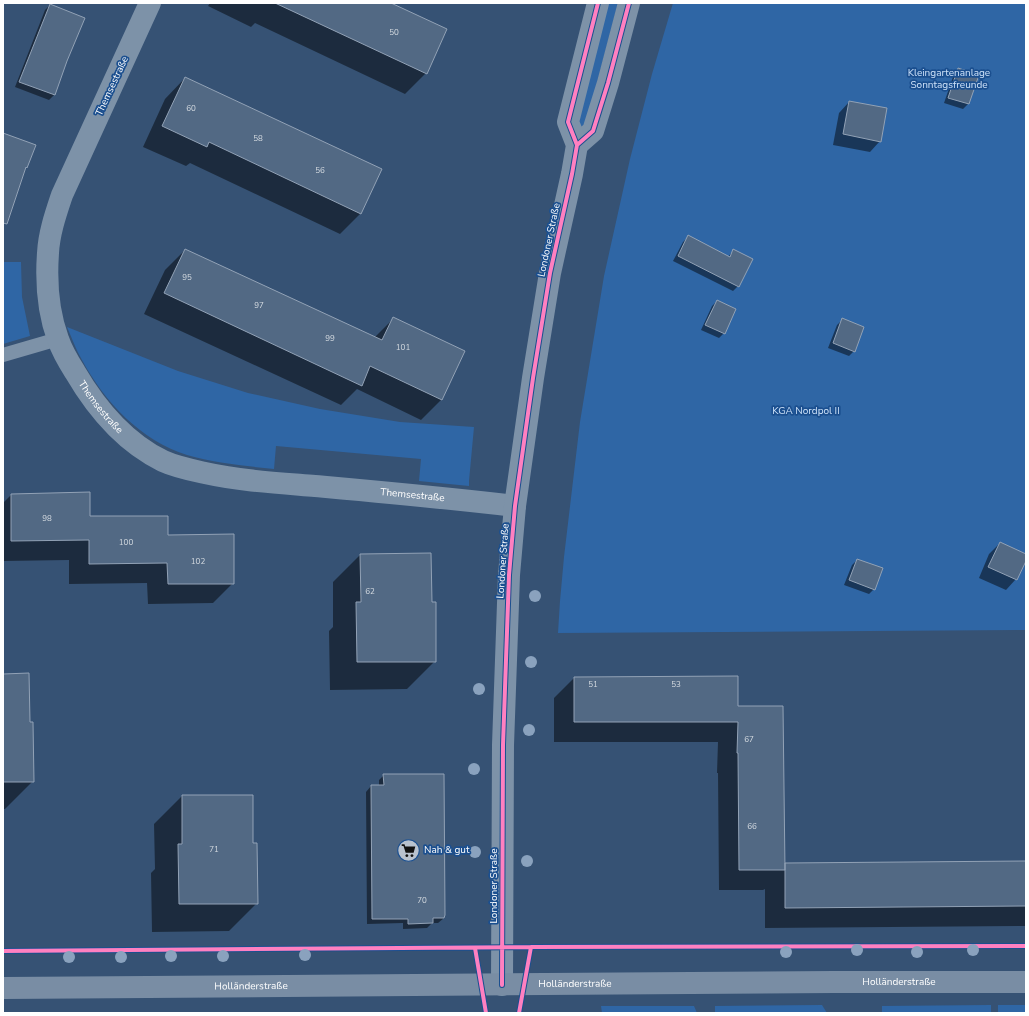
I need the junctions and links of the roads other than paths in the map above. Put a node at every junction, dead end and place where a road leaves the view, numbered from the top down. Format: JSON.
{"nodes":[{"id":1,"x":150,"y":3,"type":"edge"},
{"id":2,"x":598,"y":3,"type":"edge"},
{"id":3,"x":629,"y":3,"type":"edge"},
{"id":4,"x":577,"y":145,"type":"junction"},
{"id":5,"x":58,"y":339,"type":"junction"},
{"id":6,"x":3,"y":355,"type":"edge"},
{"id":7,"x":515,"y":506,"type":"junction"},
{"id":8,"x":1026,"y":982,"type":"edge"},
{"id":9,"x":502,"y":985,"type":"junction"},
{"id":10,"x":3,"y":988,"type":"edge"}],
"edges":[{"from":1,"to":5,"type":"street","name":"Themsestraße"},
{"from":2,"to":4,"type":"street"},
{"from":3,"to":4,"type":"street"},
{"from":4,"to":7,"type":"street","name":"Londoner Straße"},
{"from":5,"to":6,"type":"lane"},
{"from":5,"to":7,"type":"street","name":"Themsestraße"},
{"from":7,"to":9,"type":"street","name":"Londoner Straße"},
{"from":8,"to":9,"type":"street","name":"Holländerstraße"},
{"from":9,"to":10,"type":"street","name":"Holländerstraße"}]}
